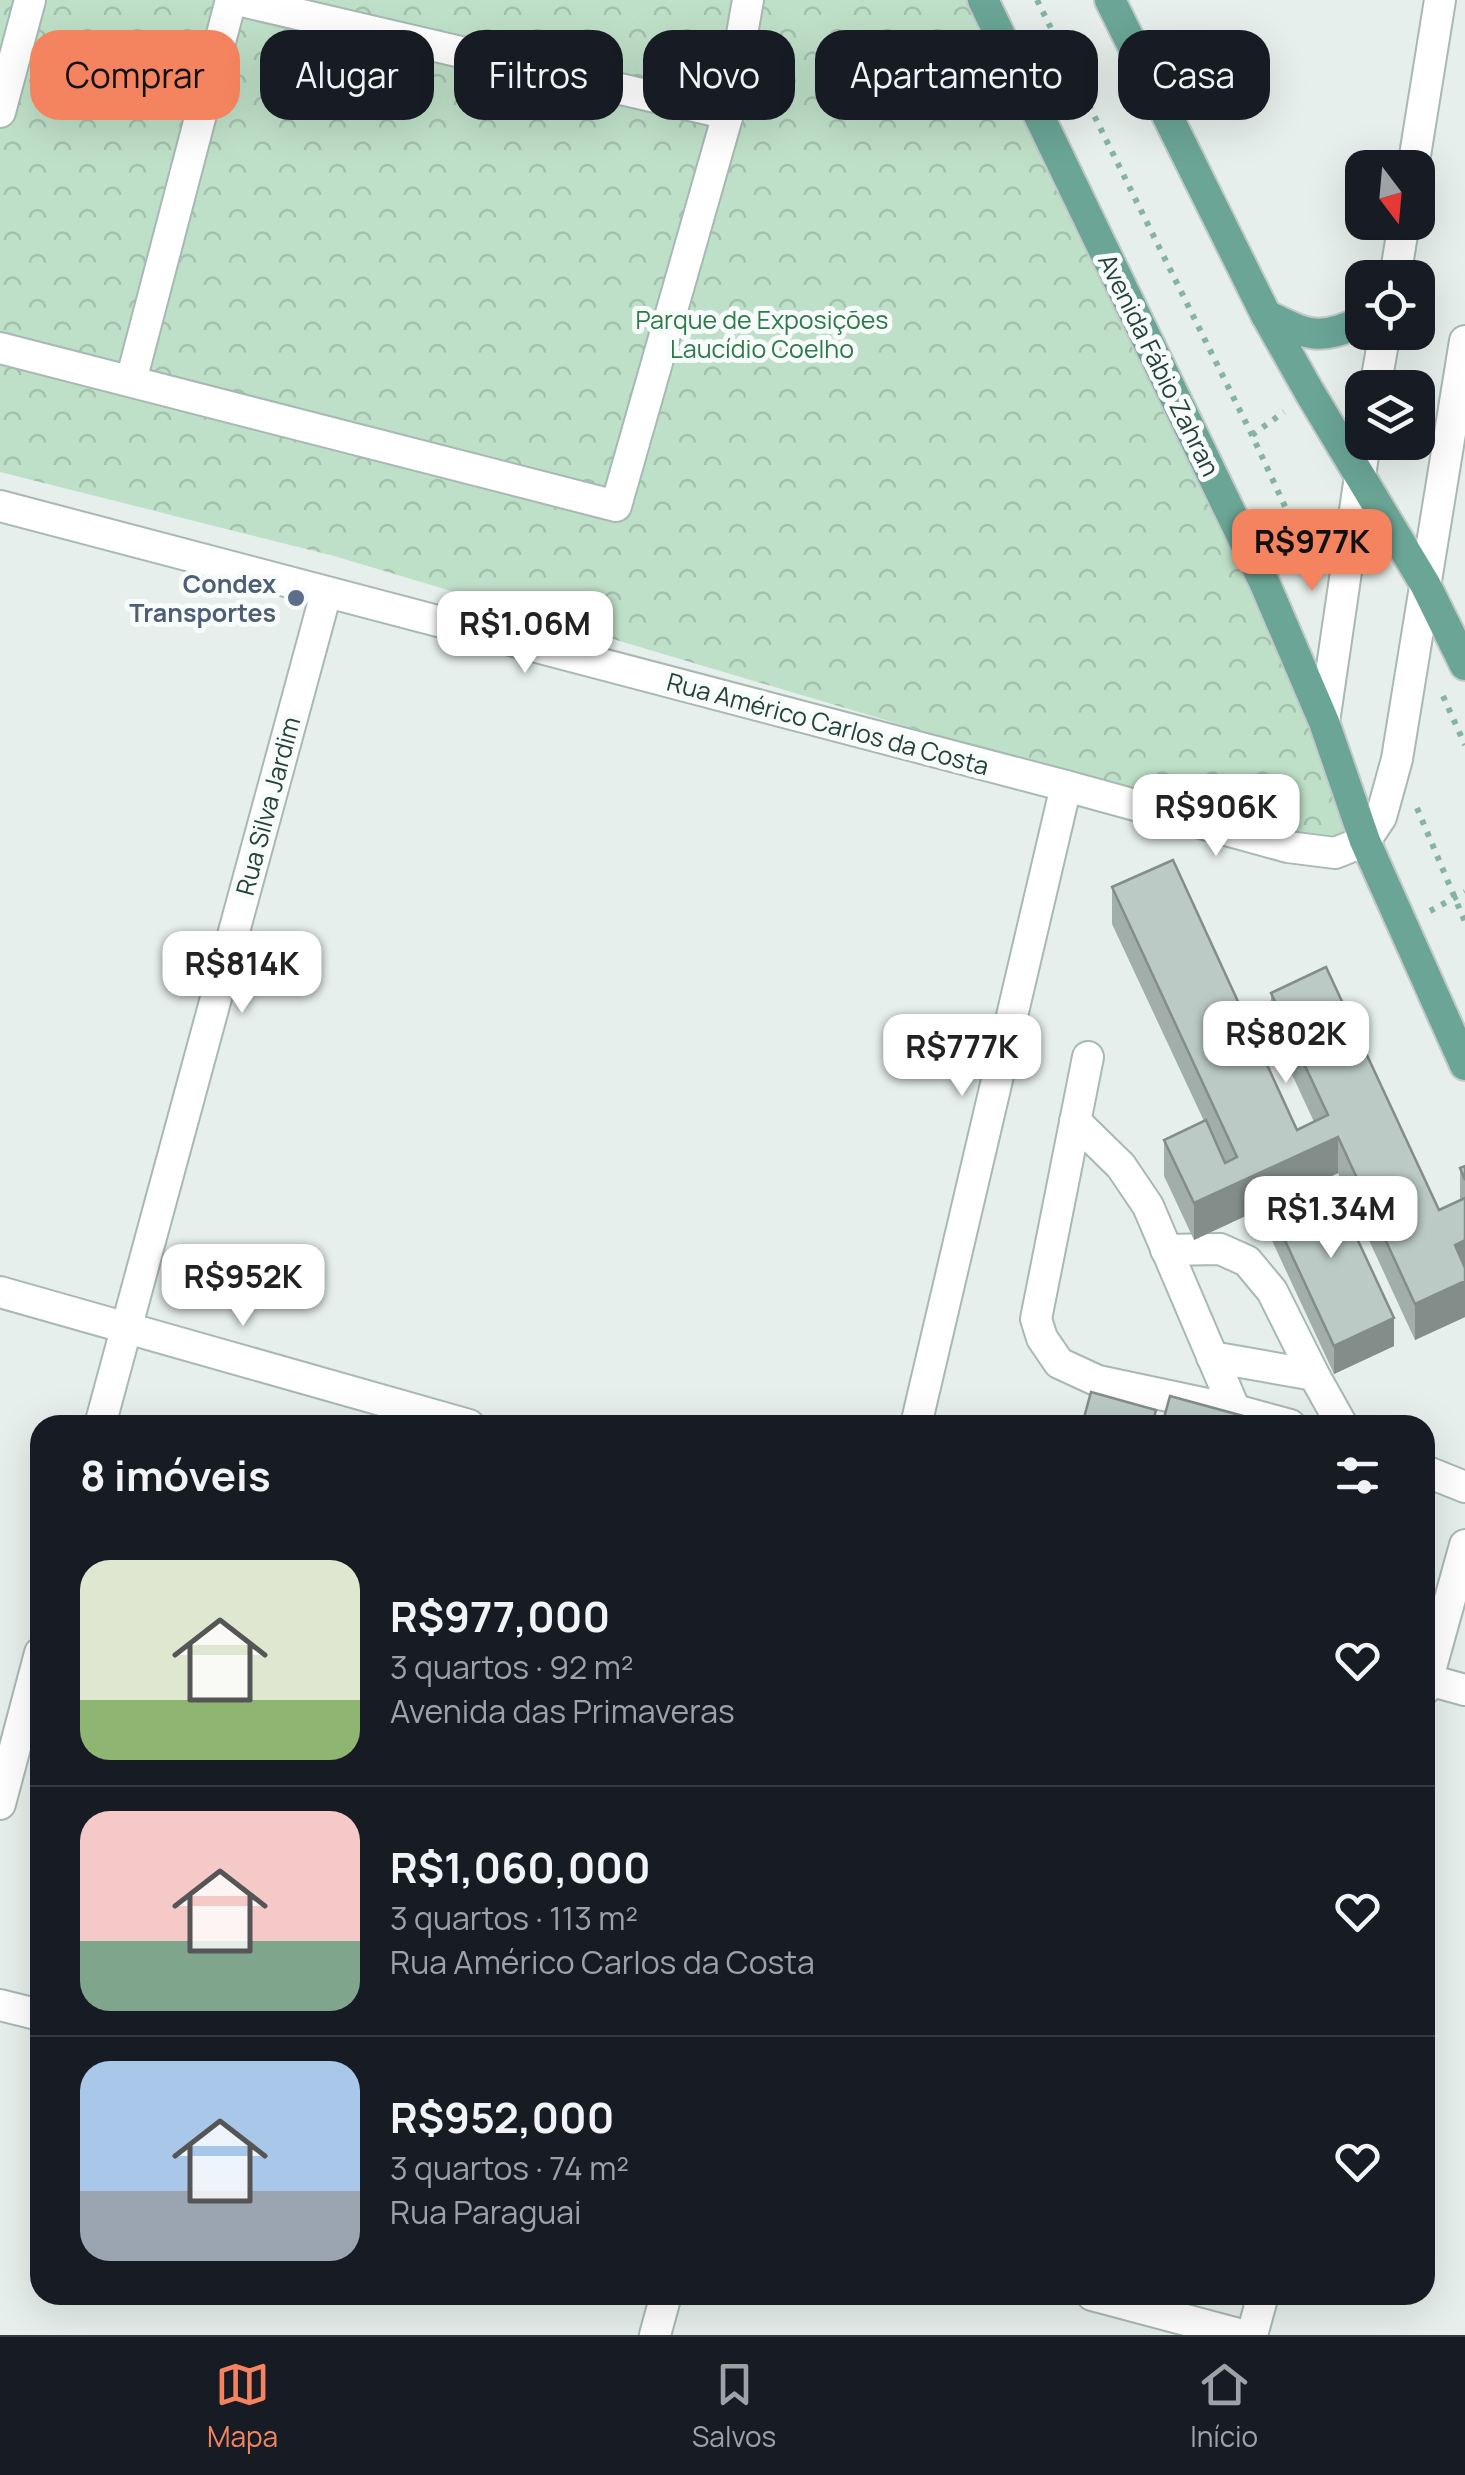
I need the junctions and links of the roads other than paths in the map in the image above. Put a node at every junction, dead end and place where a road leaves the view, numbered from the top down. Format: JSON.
{"nodes":[{"id":1,"x":30,"y":0,"type":"edge"},
{"id":2,"x":234,"y":0,"type":"edge"},
{"id":3,"x":748,"y":0,"type":"edge"},
{"id":4,"x":983,"y":0,"type":"edge"},
{"id":5,"x":1110,"y":0,"type":"edge"},
{"id":6,"x":1440,"y":0,"type":"edge"},
{"id":7,"x":743,"y":30,"type":"edge"},
{"id":8,"x":643,"y":94,"type":"edge"},
{"id":9,"x":0,"y":112,"type":"edge"},
{"id":10,"x":726,"y":120,"type":"edge"},
{"id":11,"x":1416,"y":150,"type":"edge"},
{"id":12,"x":1266,"y":315,"type":"junction"},
{"id":13,"x":1345,"y":328,"type":"edge"},
{"id":14,"x":1465,"y":341,"type":"edge"},
{"id":15,"x":0,"y":348,"type":"edge"},
{"id":16,"x":131,"y":382,"type":"junction"},
{"id":17,"x":1362,"y":460,"type":"edge"},
{"id":18,"x":1360,"y":475,"type":"junction"},
{"id":19,"x":0,"y":506,"type":"edge"},
{"id":20,"x":1425,"y":584,"type":"junction"},
{"id":21,"x":326,"y":592,"type":"junction"},
{"id":22,"x":1465,"y":665,"type":"edge"},
{"id":23,"x":1324,"y":722,"type":"junction"},
{"id":24,"x":1066,"y":786,"type":"junction"},
{"id":25,"x":1365,"y":841,"type":"junction"},
{"id":26,"x":1088,"y":1057,"type":"dead end"},
{"id":27,"x":1465,"y":1065,"type":"edge"},
{"id":28,"x":1075,"y":1121,"type":"junction"},
{"id":29,"x":1166,"y":1250,"type":"junction"},
{"id":30,"x":0,"y":1292,"type":"edge"},
{"id":31,"x":126,"y":1327,"type":"junction"},
{"id":32,"x":1212,"y":1358,"type":"junction"},
{"id":33,"x":1314,"y":1375,"type":"junction"},
{"id":34,"x":1235,"y":1410,"type":"junction"},
{"id":35,"x":103,"y":1415,"type":"edge"},
{"id":36,"x":433,"y":1415,"type":"edge"},
{"id":37,"x":918,"y":1415,"type":"edge"},
{"id":38,"x":1253,"y":1415,"type":"edge"},
{"id":39,"x":1336,"y":1415,"type":"edge"},
{"id":40,"x":1435,"y":1475,"type":"edge"},
{"id":41,"x":1465,"y":1487,"type":"edge"},
{"id":42,"x":1465,"y":1545,"type":"edge"},
{"id":43,"x":1435,"y":1651,"type":"edge"},
{"id":44,"x":1435,"y":1685,"type":"edge"},
{"id":45,"x":1465,"y":1690,"type":"edge"},
{"id":46,"x":30,"y":1691,"type":"edge"},
{"id":47,"x":0,"y":1804,"type":"edge"},
{"id":48,"x":0,"y":2005,"type":"edge"},
{"id":49,"x":30,"y":2012,"type":"edge"},
{"id":50,"x":663,"y":2305,"type":"edge"},
{"id":51,"x":1130,"y":2305,"type":"edge"},
{"id":52,"x":1260,"y":2305,"type":"edge"},
{"id":53,"x":655,"y":2335,"type":"edge"},
{"id":54,"x":1242,"y":2335,"type":"edge"},
{"id":55,"x":1252,"y":2335,"type":"edge"}],
"edges":[{"from":1,"to":9,"type":"street"},
{"from":2,"to":8,"type":"street"},
{"from":2,"to":16,"type":"street"},
{"from":3,"to":7,"type":"street"},
{"from":4,"to":23,"type":"main road","name":"Avenida Fábio Zahran"},
{"from":5,"to":12,"type":"main road"},
{"from":6,"to":11,"type":"street"},
{"from":10,"to":16,"type":"street"},
{"from":12,"to":13,"type":"main road"},
{"from":12,"to":18,"type":"main road"},
{"from":14,"to":20,"type":"street"},
{"from":15,"to":16,"type":"street"},
{"from":17,"to":18,"type":"street"},
{"from":18,"to":20,"type":"main road"},
{"from":18,"to":23,"type":"street"},
{"from":19,"to":21,"type":"street","name":"Rua Américo Carlos da Costa"},
{"from":20,"to":22,"type":"main road"},
{"from":20,"to":25,"type":"street"},
{"from":21,"to":24,"type":"street","name":"Rua Américo Carlos da Costa"},
{"from":21,"to":31,"type":"street","name":"Rua Silva Jardim"},
{"from":23,"to":25,"type":"main road","name":"Avenida Fábio Zahran"},
{"from":24,"to":25,"type":"street","name":"Rua Américo Carlos da Costa"},
{"from":24,"to":37,"type":"street"},
{"from":25,"to":27,"type":"main road","name":"Avenida Fábio Zahran"},
{"from":26,"to":28,"type":"street"},
{"from":28,"to":29,"type":"street"},
{"from":28,"to":34,"type":"street"},
{"from":29,"to":32,"type":"street"},
{"from":29,"to":33,"type":"street"},
{"from":30,"to":31,"type":"street"},
{"from":31,"to":35,"type":"street","name":"Rua Silva Jardim"},
{"from":31,"to":36,"type":"street"},
{"from":32,"to":33,"type":"street"},
{"from":32,"to":34,"type":"street"},
{"from":33,"to":39,"type":"street"},
{"from":34,"to":38,"type":"street"},
{"from":40,"to":41,"type":"street"},
{"from":42,"to":43,"type":"street"},
{"from":44,"to":45,"type":"street"},
{"from":46,"to":47,"type":"street"},
{"from":48,"to":49,"type":"street"},
{"from":50,"to":53,"type":"street"},
{"from":51,"to":54,"type":"street"},
{"from":52,"to":55,"type":"street"}]}
